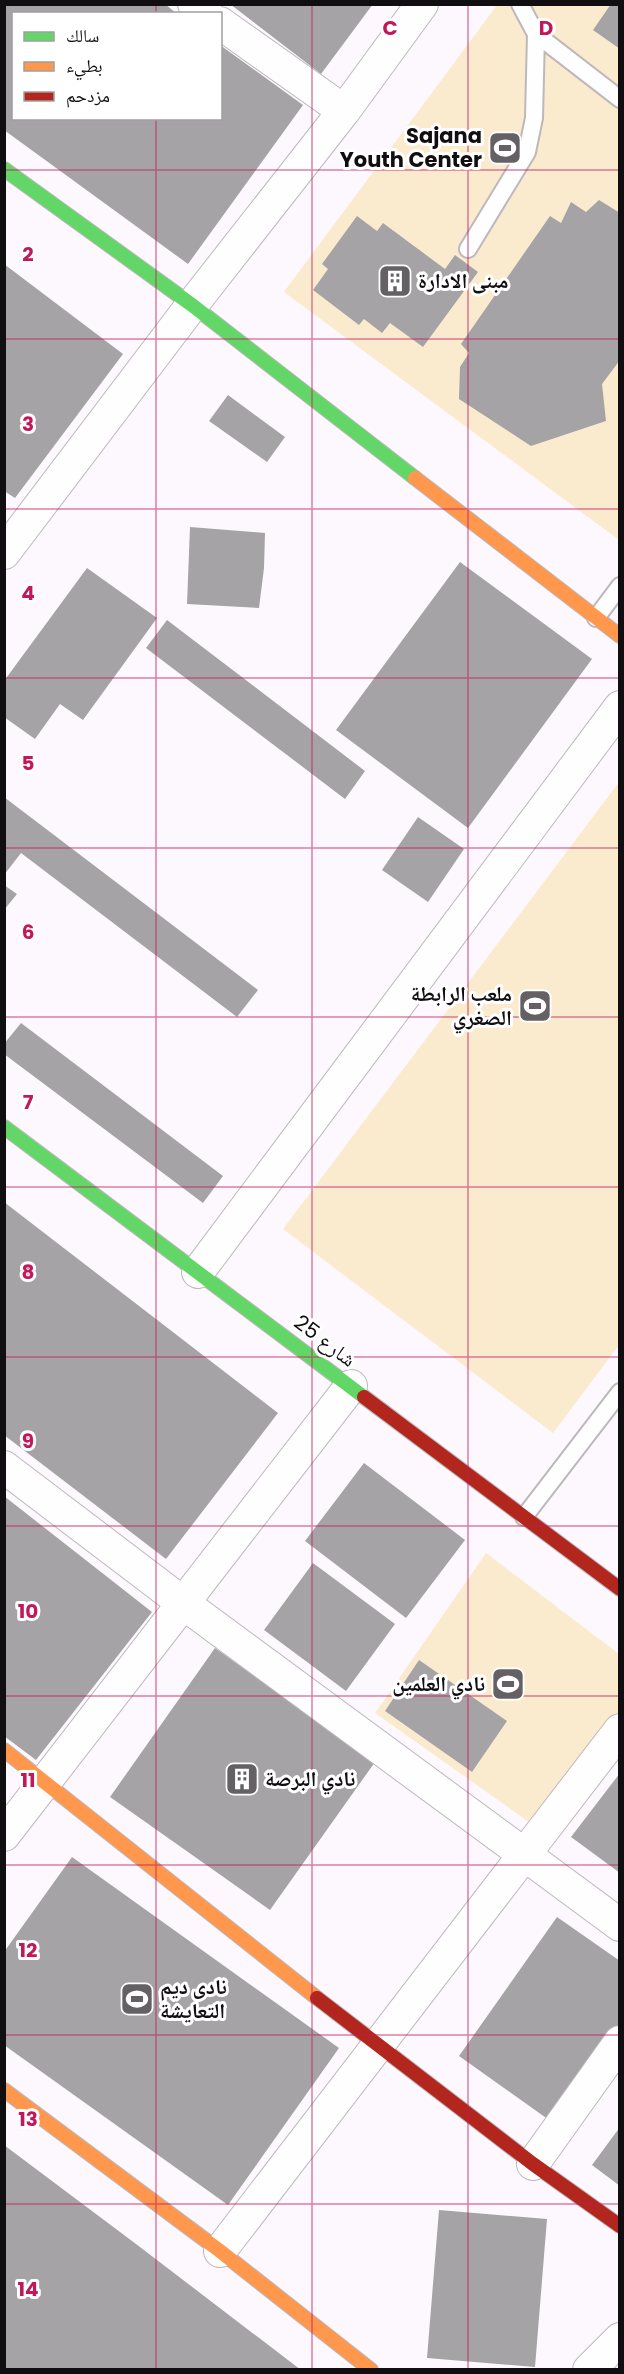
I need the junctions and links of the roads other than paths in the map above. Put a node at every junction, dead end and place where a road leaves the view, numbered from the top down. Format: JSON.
{"nodes":[{"id":1,"x":422,"y":4,"type":"edge"},
{"id":2,"x":520,"y":4,"type":"edge"},
{"id":3,"x":222,"y":24,"type":"edge"},
{"id":4,"x":536,"y":34,"type":"junction"},
{"id":5,"x":620,"y":99,"type":"edge"},
{"id":6,"x":344,"y":111,"type":"junction"},
{"id":7,"x":4,"y":169,"type":"edge"},
{"id":8,"x":468,"y":249,"type":"dead end"},
{"id":9,"x":192,"y":305,"type":"junction"},
{"id":10,"x":15,"y":518,"type":"edge"},
{"id":11,"x":4,"y":553,"type":"edge"},
{"id":12,"x":620,"y":586,"type":"edge"},
{"id":13,"x":596,"y":618,"type":"junction"},
{"id":14,"x":620,"y":636,"type":"edge"},
{"id":15,"x":620,"y":707,"type":"edge"},
{"id":16,"x":4,"y":1127,"type":"edge"},
{"id":17,"x":198,"y":1272,"type":"junction"},
{"id":18,"x":351,"y":1386,"type":"junction"},
{"id":19,"x":620,"y":1392,"type":"edge"},
{"id":20,"x":4,"y":1467,"type":"edge"},
{"id":21,"x":524,"y":1517,"type":"junction"},
{"id":22,"x":620,"y":1589,"type":"edge"},
{"id":23,"x":183,"y":1603,"type":"junction"},
{"id":24,"x":620,"y":1730,"type":"edge"},
{"id":25,"x":4,"y":1750,"type":"edge"},
{"id":26,"x":46,"y":1782,"type":"junction"},
{"id":27,"x":4,"y":1835,"type":"edge"},
{"id":28,"x":524,"y":1855,"type":"junction"},
{"id":29,"x":620,"y":1925,"type":"edge"},
{"id":30,"x":620,"y":2042,"type":"edge"},
{"id":31,"x":378,"y":2046,"type":"junction"},
{"id":32,"x":4,"y":2090,"type":"edge"},
{"id":33,"x":533,"y":2164,"type":"junction"},
{"id":34,"x":620,"y":2226,"type":"edge"},
{"id":35,"x":220,"y":2251,"type":"junction"},
{"id":36,"x":620,"y":2339,"type":"edge"},
{"id":37,"x":371,"y":2370,"type":"edge"},
{"id":38,"x":589,"y":2370,"type":"edge"}],
"edges":[{"from":1,"to":6,"type":"street"},
{"from":2,"to":4,"type":"lane"},
{"from":3,"to":6,"type":"street"},
{"from":4,"to":5,"type":"lane"},
{"from":4,"to":8,"type":"lane"},
{"from":6,"to":9,"type":"street"},
{"from":7,"to":9,"type":"street"},
{"from":9,"to":10,"type":"street"},
{"from":9,"to":13,"type":"street"},
{"from":10,"to":11,"type":"street"},
{"from":12,"to":13,"type":"lane"},
{"from":13,"to":14,"type":"street"},
{"from":15,"to":17,"type":"street"},
{"from":16,"to":17,"type":"street","name":"شارع 25"},
{"from":17,"to":18,"type":"street","name":"شارع 25"},
{"from":18,"to":21,"type":"street","name":"شارع 25"},
{"from":18,"to":23,"type":"street"},
{"from":19,"to":21,"type":"lane"},
{"from":20,"to":23,"type":"street"},
{"from":21,"to":22,"type":"street","name":"شارع 25"},
{"from":23,"to":26,"type":"street"},
{"from":23,"to":28,"type":"street"},
{"from":24,"to":28,"type":"street"},
{"from":25,"to":26,"type":"street"},
{"from":26,"to":27,"type":"street"},
{"from":26,"to":31,"type":"street"},
{"from":28,"to":29,"type":"street"},
{"from":28,"to":31,"type":"street"},
{"from":30,"to":33,"type":"street"},
{"from":31,"to":33,"type":"street"},
{"from":31,"to":35,"type":"street"},
{"from":32,"to":35,"type":"street"},
{"from":33,"to":34,"type":"street"},
{"from":35,"to":37,"type":"street"},
{"from":36,"to":38,"type":"street"}]}
